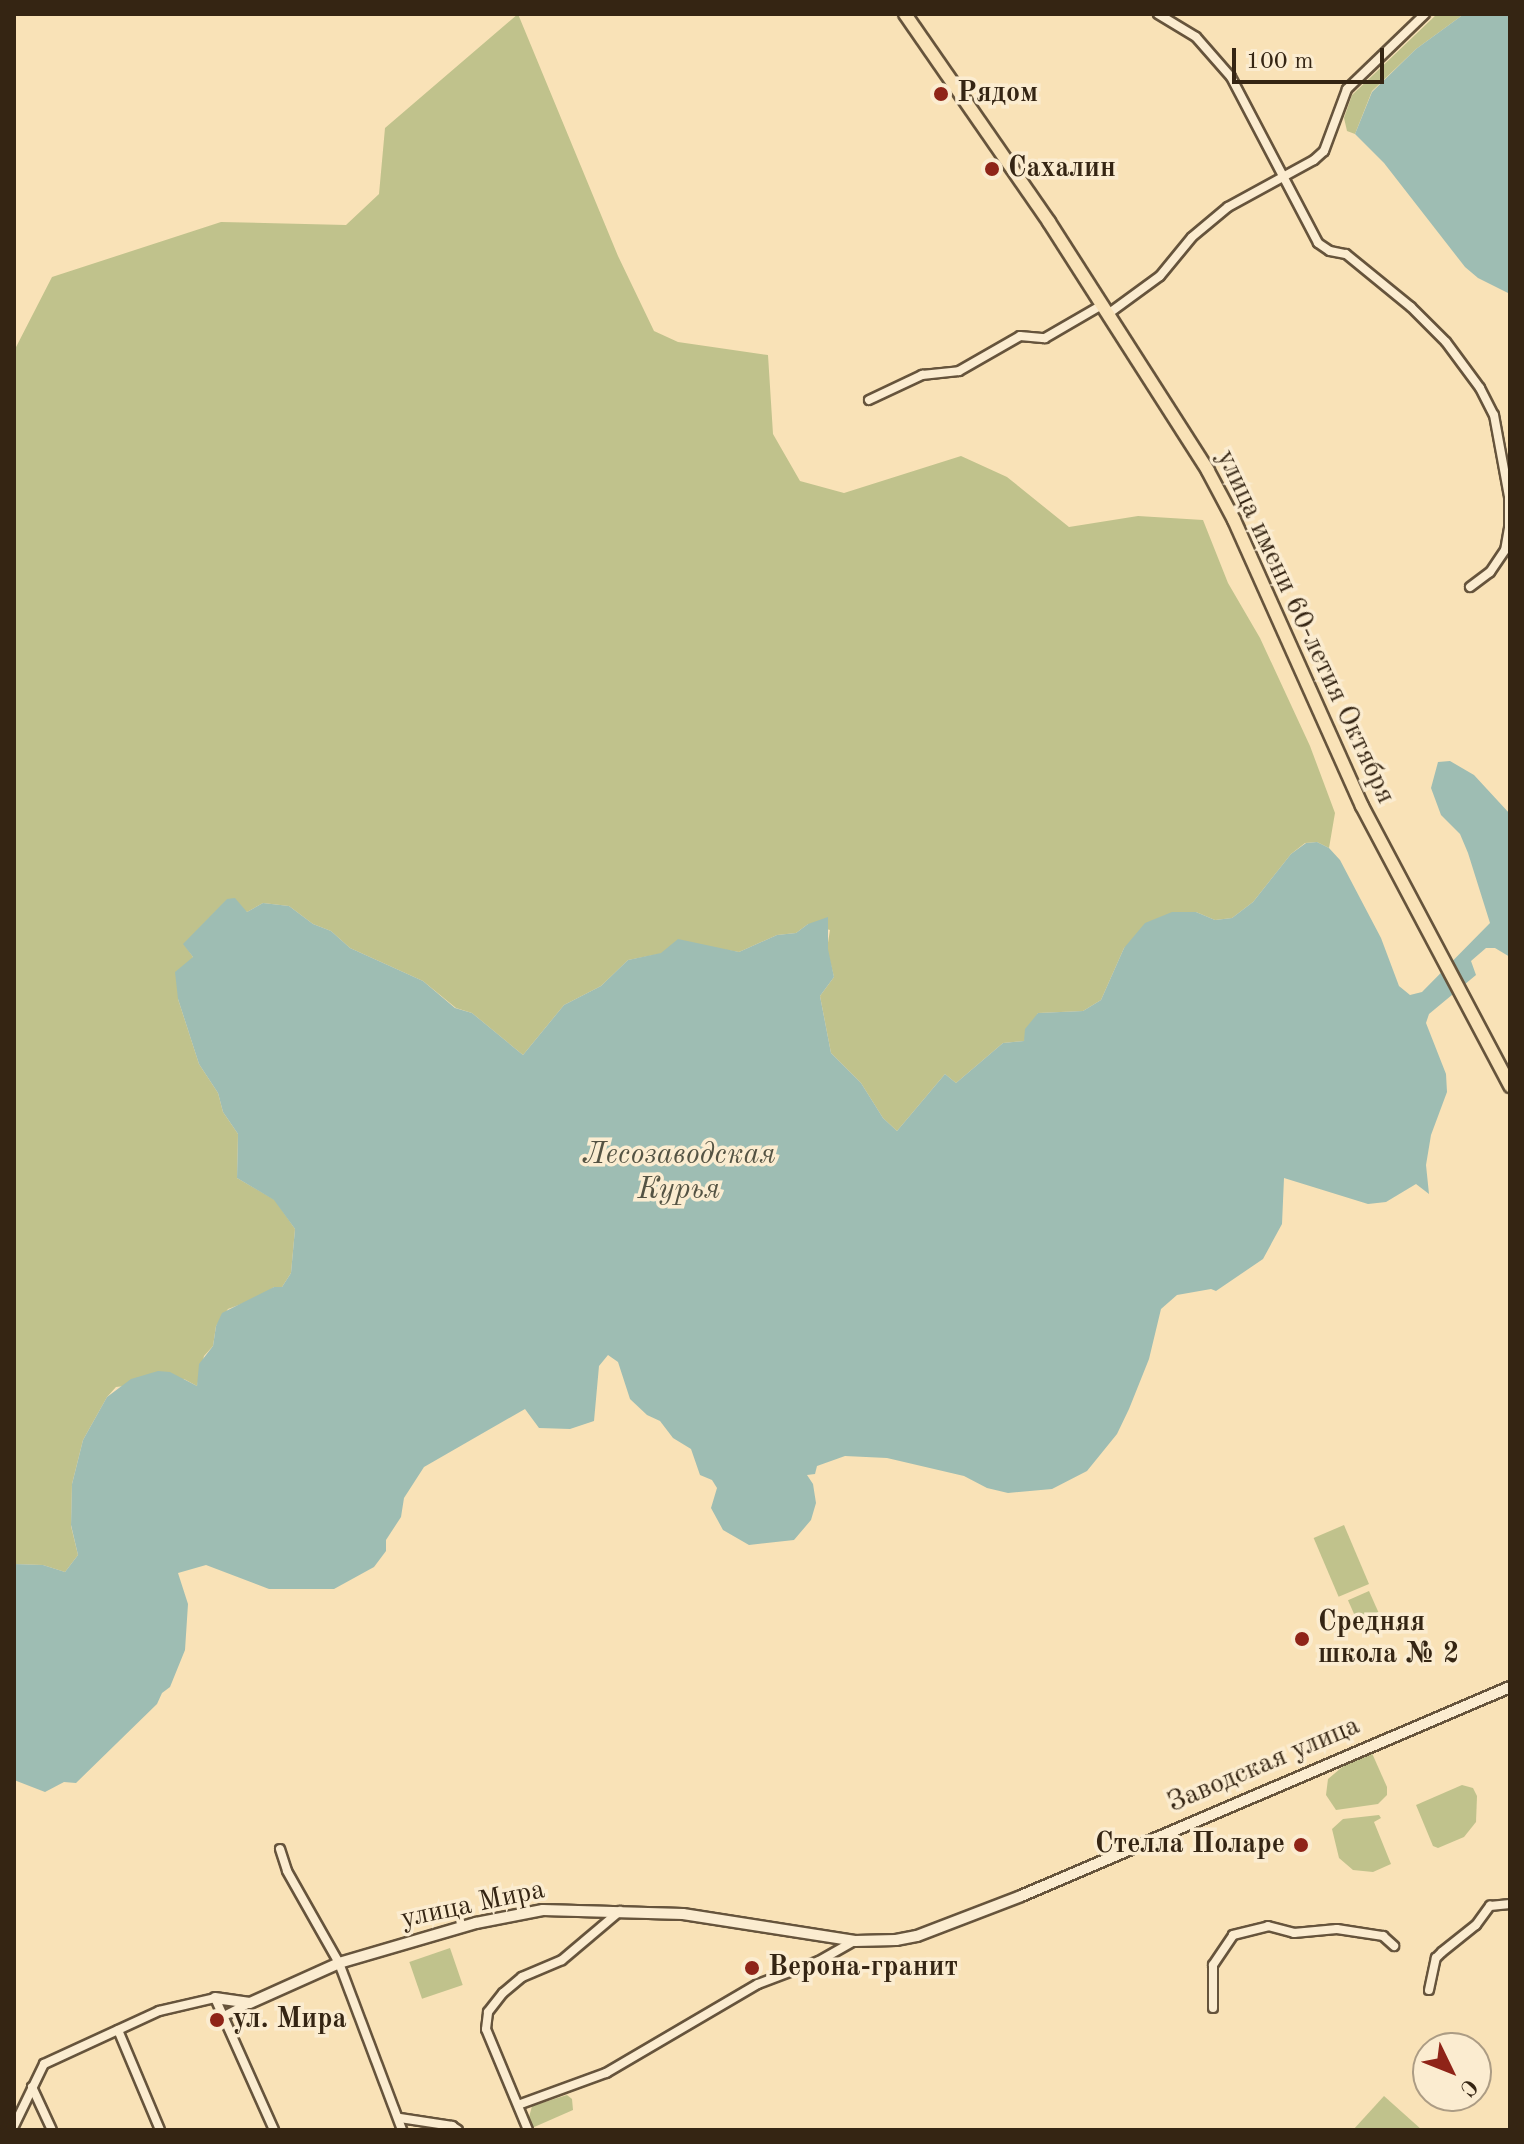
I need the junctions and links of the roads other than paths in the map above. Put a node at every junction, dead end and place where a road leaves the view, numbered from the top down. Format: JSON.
{"nodes":[{"id":1,"x":905,"y":14,"type":"edge"},
{"id":2,"x":1158,"y":14,"type":"edge"},
{"id":3,"x":1425,"y":14,"type":"edge"},
{"id":4,"x":1284,"y":176,"type":"junction"},
{"id":5,"x":1105,"y":310,"type":"junction"},
{"id":6,"x":869,"y":400,"type":"dead end"},
{"id":7,"x":1470,"y":587,"type":"dead end"},
{"id":8,"x":1510,"y":1086,"type":"edge"},
{"id":9,"x":1510,"y":1687,"type":"edge"},
{"id":10,"x":280,"y":1849,"type":"dead end"},
{"id":11,"x":1510,"y":1904,"type":"edge"},
{"id":12,"x":621,"y":1910,"type":"junction"},
{"id":13,"x":855,"y":1941,"type":"junction"},
{"id":14,"x":1394,"y":1946,"type":"dead end"},
{"id":15,"x":339,"y":1963,"type":"junction"},
{"id":16,"x":1429,"y":1990,"type":"dead end"},
{"id":17,"x":215,"y":1998,"type":"junction"},
{"id":18,"x":250,"y":2003,"type":"junction"},
{"id":19,"x":1213,"y":2008,"type":"dead end"},
{"id":20,"x":224,"y":2016,"type":"junction"},
{"id":21,"x":118,"y":2030,"type":"junction"},
{"id":22,"x":32,"y":2087,"type":"junction"},
{"id":23,"x":518,"y":2105,"type":"junction"},
{"id":24,"x":400,"y":2118,"type":"junction"},
{"id":25,"x":14,"y":2126,"type":"edge"},
{"id":26,"x":52,"y":2130,"type":"edge"},
{"id":27,"x":160,"y":2130,"type":"edge"},
{"id":28,"x":274,"y":2130,"type":"edge"},
{"id":29,"x":402,"y":2130,"type":"edge"},
{"id":30,"x":458,"y":2130,"type":"edge"},
{"id":31,"x":528,"y":2130,"type":"edge"}],
"edges":[{"from":1,"to":5,"type":"main road","name":"улица имени 60-летия Октября"},
{"from":2,"to":4,"type":"street"},
{"from":3,"to":4,"type":"street"},
{"from":4,"to":5,"type":"street"},
{"from":4,"to":7,"type":"street"},
{"from":5,"to":6,"type":"street"},
{"from":5,"to":8,"type":"main road","name":"улица имени 60-летия Октября"},
{"from":9,"to":13,"type":"street","name":"Заводская улица"},
{"from":10,"to":15,"type":"street"},
{"from":11,"to":16,"type":"street"},
{"from":12,"to":13,"type":"street","name":"улица Мира"},
{"from":12,"to":15,"type":"street","name":"улица Мира"},
{"from":12,"to":23,"type":"street"},
{"from":13,"to":23,"type":"street"},
{"from":14,"to":19,"type":"street"},
{"from":15,"to":18,"type":"street","name":"улица Мира"},
{"from":15,"to":24,"type":"street"},
{"from":17,"to":18,"type":"street"},
{"from":17,"to":20,"type":"street"},
{"from":17,"to":21,"type":"street"},
{"from":18,"to":20,"type":"street"},
{"from":20,"to":28,"type":"street"},
{"from":21,"to":22,"type":"street"},
{"from":21,"to":27,"type":"street"},
{"from":22,"to":25,"type":"street"},
{"from":22,"to":26,"type":"street"},
{"from":23,"to":31,"type":"street"},
{"from":24,"to":29,"type":"street"},
{"from":24,"to":30,"type":"street"}]}
